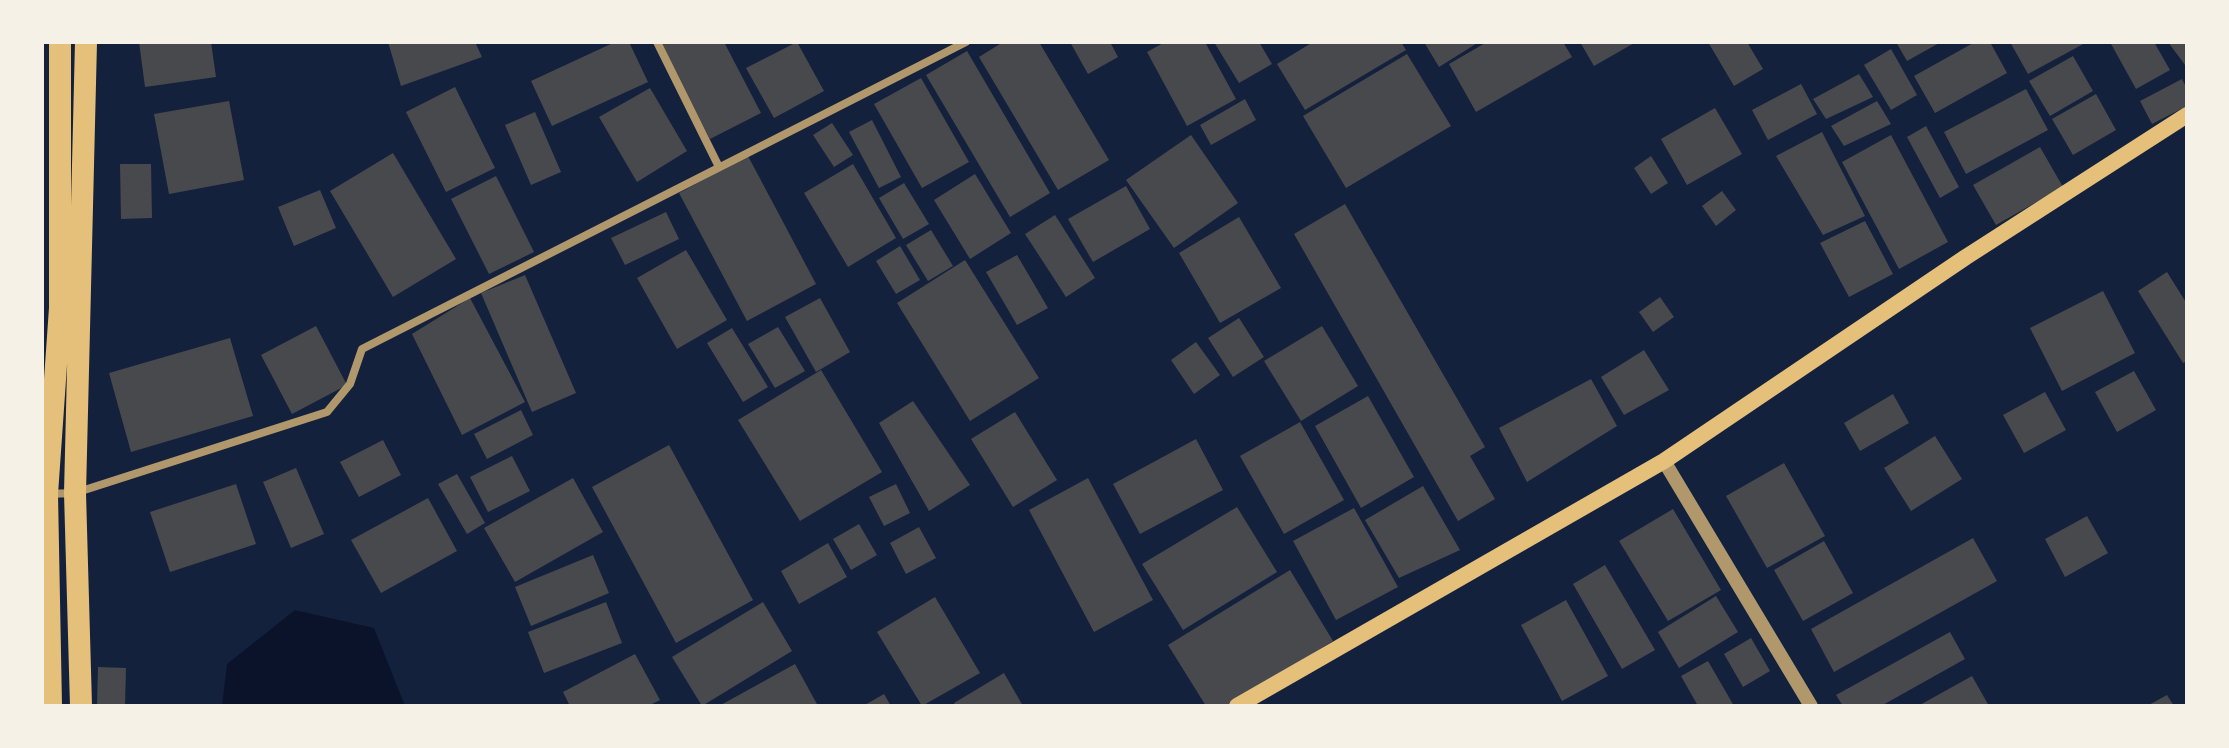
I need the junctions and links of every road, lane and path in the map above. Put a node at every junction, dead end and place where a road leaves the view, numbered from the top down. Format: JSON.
{"nodes":[{"id":1,"x":60,"y":42,"type":"edge"},
{"id":2,"x":86,"y":42,"type":"edge"},
{"id":3,"x":657,"y":42,"type":"edge"},
{"id":4,"x":966,"y":42,"type":"edge"},
{"id":5,"x":2187,"y":115,"type":"edge"},
{"id":6,"x":719,"y":167,"type":"junction"},
{"id":7,"x":1664,"y":461,"type":"junction"},
{"id":8,"x":75,"y":493,"type":"junction"},
{"id":9,"x":45,"y":495,"type":"edge"},
{"id":10,"x":51,"y":706,"type":"edge"},
{"id":11,"x":81,"y":706,"type":"edge"},
{"id":12,"x":1237,"y":706,"type":"edge"},
{"id":13,"x":1811,"y":706,"type":"edge"}],
"edges":[{"from":1,"to":9,"type":"highway"},
{"from":2,"to":8,"type":"highway"},
{"from":3,"to":6,"type":"street"},
{"from":4,"to":6,"type":"street"},
{"from":5,"to":7,"type":"main road"},
{"from":6,"to":8,"type":"street"},
{"from":7,"to":12,"type":"main road"},
{"from":7,"to":13,"type":"street"},
{"from":8,"to":9,"type":"street"},
{"from":8,"to":11,"type":"highway"},
{"from":9,"to":10,"type":"highway"}]}
